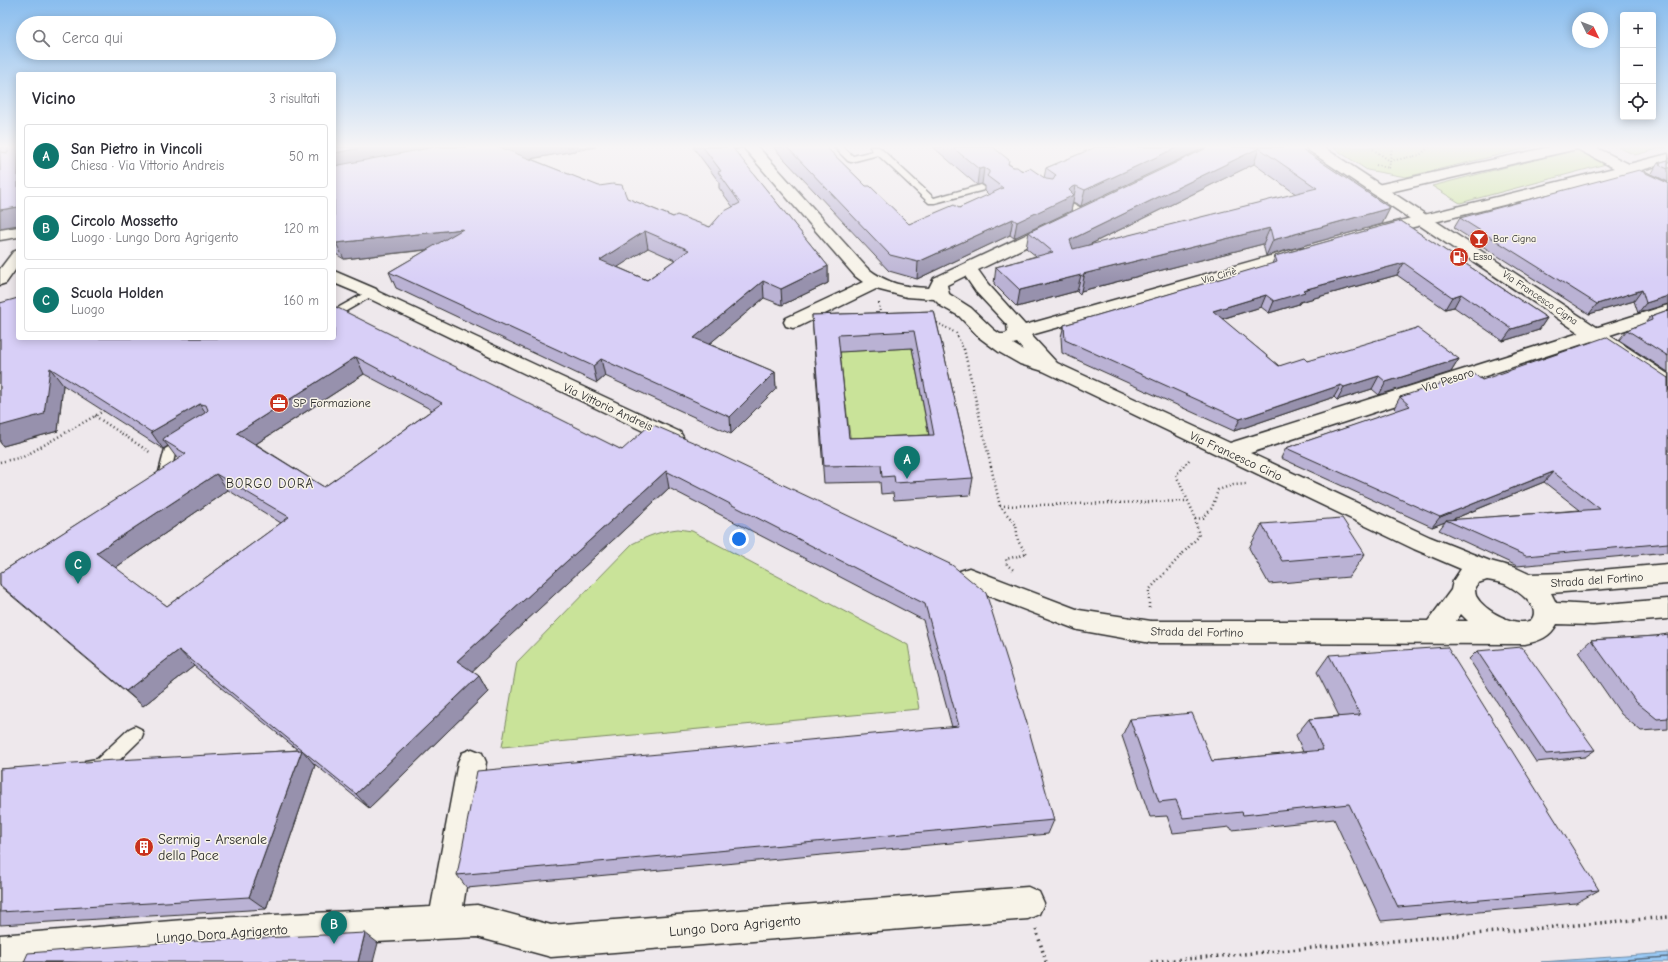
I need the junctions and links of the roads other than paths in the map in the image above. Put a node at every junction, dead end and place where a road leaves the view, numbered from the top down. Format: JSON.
{"nodes":[{"id":1,"x":789,"y":192,"type":"edge"},
{"id":2,"x":922,"y":192,"type":"edge"},
{"id":3,"x":966,"y":192,"type":"edge"},
{"id":4,"x":1380,"y":192,"type":"edge"},
{"id":5,"x":1536,"y":192,"type":"edge"},
{"id":6,"x":1084,"y":208,"type":"edge"},
{"id":7,"x":1421,"y":219,"type":"junction"},
{"id":8,"x":16,"y":232,"type":"edge"},
{"id":9,"x":0,"y":235,"type":"edge"},
{"id":10,"x":1359,"y":236,"type":"edge"},
{"id":11,"x":1313,"y":249,"type":"edge"},
{"id":12,"x":16,"y":258,"type":"edge"},
{"id":13,"x":968,"y":268,"type":"junction"},
{"id":14,"x":336,"y":277,"type":"edge"},
{"id":15,"x":0,"y":280,"type":"edge"},
{"id":16,"x":875,"y":283,"type":"junction"},
{"id":17,"x":370,"y":293,"type":"junction"},
{"id":18,"x":939,"y":294,"type":"junction"},
{"id":19,"x":1668,"y":310,"type":"edge"},
{"id":20,"x":336,"y":314,"type":"edge"},
{"id":21,"x":793,"y":322,"type":"dead end"},
{"id":22,"x":1018,"y":333,"type":"junction"},
{"id":23,"x":1593,"y":333,"type":"junction"},
{"id":24,"x":993,"y":338,"type":"junction"},
{"id":25,"x":1050,"y":367,"type":"junction"},
{"id":26,"x":1668,"y":383,"type":"edge"},
{"id":27,"x":194,"y":437,"type":"edge"},
{"id":28,"x":688,"y":444,"type":"edge"},
{"id":29,"x":1228,"y":452,"type":"junction"},
{"id":30,"x":151,"y":486,"type":"edge"},
{"id":31,"x":1422,"y":543,"type":"junction"},
{"id":32,"x":1487,"y":570,"type":"junction"},
{"id":33,"x":962,"y":574,"type":"edge"},
{"id":34,"x":1668,"y":574,"type":"edge"},
{"id":35,"x":1526,"y":584,"type":"junction"},
{"id":36,"x":1463,"y":588,"type":"junction"},
{"id":37,"x":1668,"y":609,"type":"edge"},
{"id":38,"x":1547,"y":613,"type":"junction"},
{"id":39,"x":1517,"y":632,"type":"junction"},
{"id":40,"x":1434,"y":633,"type":"junction"},
{"id":41,"x":135,"y":734,"type":"dead end"},
{"id":42,"x":472,"y":762,"type":"dead end"},
{"id":43,"x":77,"y":769,"type":"edge"},
{"id":44,"x":1028,"y":903,"type":"road end"},
{"id":45,"x":444,"y":923,"type":"junction"},
{"id":46,"x":0,"y":951,"type":"edge"}],
"edges":[{"from":1,"to":16,"type":"street"},
{"from":2,"to":3,"type":"lane"},
{"from":4,"to":7,"type":"street","name":"Via Francesco Cigna"},
{"from":5,"to":7,"type":"street"},
{"from":6,"to":13,"type":"street"},
{"from":7,"to":10,"type":"street"},
{"from":7,"to":23,"type":"street","name":"Via Francesco Cigna"},
{"from":8,"to":9,"type":"street"},
{"from":11,"to":22,"type":"street","name":"Via Ciriè"},
{"from":12,"to":15,"type":"street"},
{"from":13,"to":18,"type":"street"},
{"from":13,"to":22,"type":"street","name":"Via Francesco Cirio"},
{"from":14,"to":17,"type":"street","name":"Via Vittorio Andreis"},
{"from":16,"to":18,"type":"street"},
{"from":16,"to":21,"type":"street"},
{"from":17,"to":20,"type":"lane"},
{"from":17,"to":28,"type":"street","name":"Via Vittorio Andreis"},
{"from":18,"to":24,"type":"street","name":"Via Francesco Cirio"},
{"from":19,"to":23,"type":"street","name":"Via Pesaro"},
{"from":22,"to":24,"type":"street","name":"Via Ciriè"},
{"from":22,"to":25,"type":"street","name":"Via Francesco Cirio"},
{"from":23,"to":26,"type":"street","name":"Via Francesco Cigna"},
{"from":23,"to":29,"type":"street","name":"Via Pesaro"},
{"from":24,"to":25,"type":"street","name":"Via Francesco Cirio"},
{"from":25,"to":29,"type":"street","name":"Via Francesco Cirio"},
{"from":27,"to":30,"type":"lane"},
{"from":29,"to":31,"type":"street","name":"Via Francesco Cirio"},
{"from":31,"to":32,"type":"street","name":"Via Francesco Cirio"},
{"from":31,"to":36,"type":"street","name":"Via Francesco Cirio"},
{"from":32,"to":35,"type":"street"},
{"from":32,"to":36,"type":"street"},
{"from":33,"to":40,"type":"street","name":"Strada del Fortino"},
{"from":34,"to":35,"type":"street","name":"Strada del Fortino"},
{"from":35,"to":38,"type":"street"},
{"from":36,"to":39,"type":"street"},
{"from":36,"to":40,"type":"street"},
{"from":37,"to":38,"type":"street"},
{"from":38,"to":39,"type":"street"},
{"from":39,"to":40,"type":"street","name":"Strada del Fortino"},
{"from":41,"to":43,"type":"lane"},
{"from":42,"to":45,"type":"street"},
{"from":44,"to":45,"type":"street","name":"Lungo Dora Agrigento"},
{"from":45,"to":46,"type":"street","name":"Lungo Dora Agrigento"}]}
